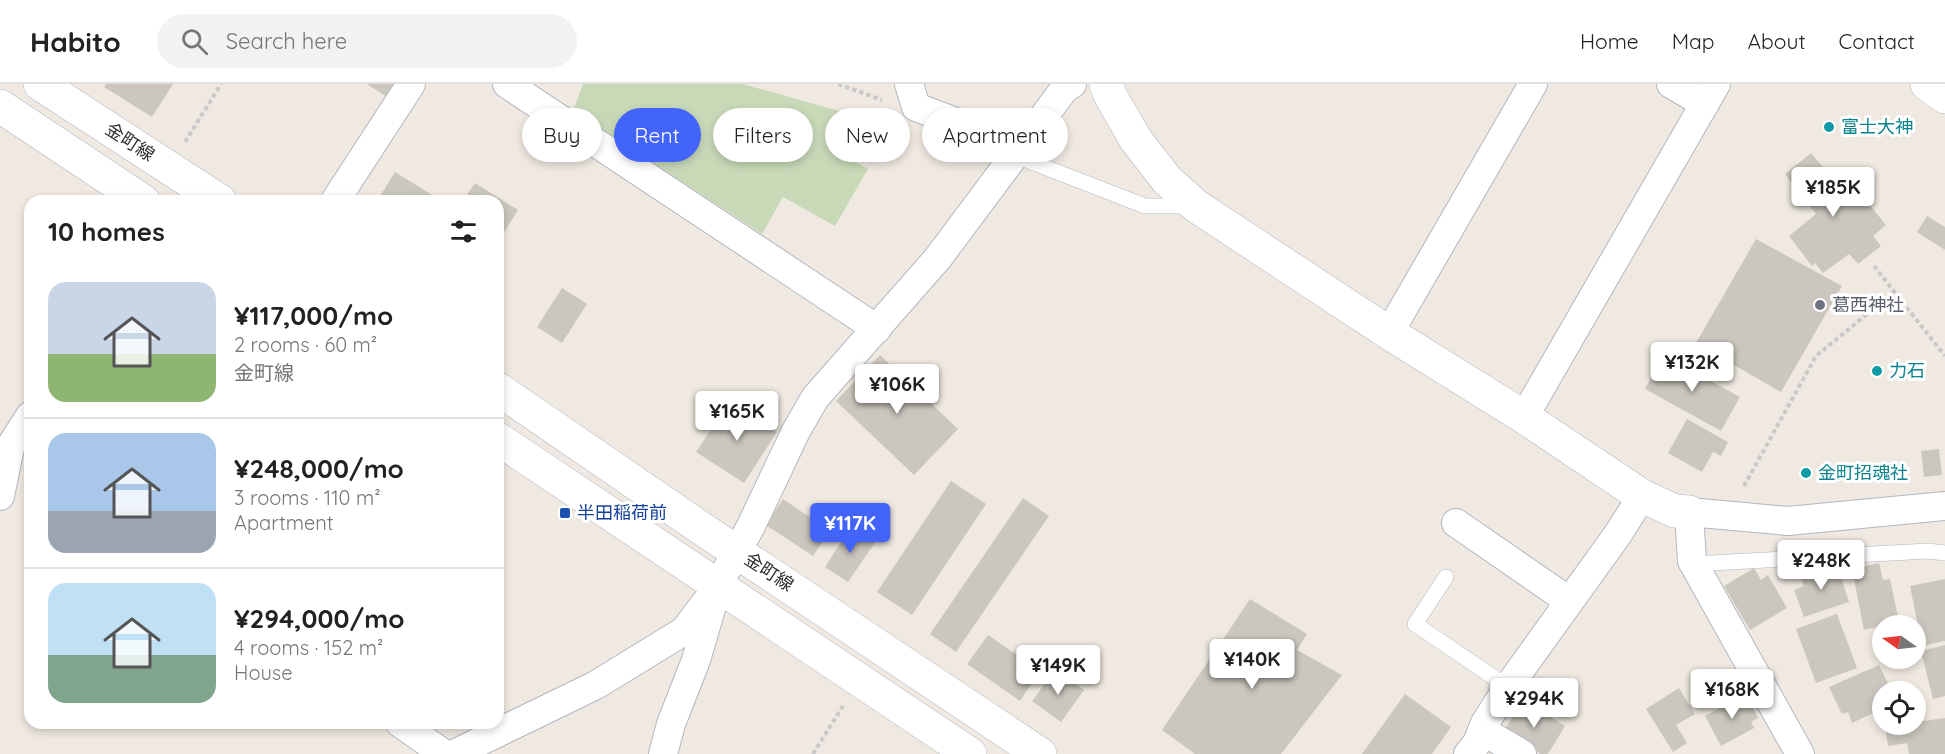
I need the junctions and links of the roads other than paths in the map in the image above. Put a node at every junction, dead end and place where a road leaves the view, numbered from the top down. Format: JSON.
{"nodes":[{"id":1,"x":40,"y":84,"type":"edge"},
{"id":2,"x":411,"y":84,"type":"edge"},
{"id":3,"x":507,"y":84,"type":"edge"},
{"id":4,"x":1072,"y":84,"type":"edge"},
{"id":5,"x":1106,"y":84,"type":"edge"},
{"id":6,"x":1533,"y":84,"type":"edge"},
{"id":7,"x":1671,"y":84,"type":"edge"},
{"id":8,"x":1927,"y":84,"type":"edge"},
{"id":9,"x":1711,"y":94,"type":"edge"},
{"id":10,"x":913,"y":95,"type":"edge"},
{"id":11,"x":1945,"y":97,"type":"edge"},
{"id":12,"x":0,"y":106,"type":"edge"},
{"id":13,"x":938,"y":108,"type":"edge"},
{"id":14,"x":1050,"y":108,"type":"edge"},
{"id":15,"x":1011,"y":162,"type":"edge"},
{"id":16,"x":1044,"y":162,"type":"edge"},
{"id":17,"x":133,"y":195,"type":"edge"},
{"id":18,"x":211,"y":195,"type":"edge"},
{"id":19,"x":339,"y":195,"type":"edge"},
{"id":20,"x":1196,"y":206,"type":"junction"},
{"id":21,"x":877,"y":329,"type":"junction"},
{"id":22,"x":1389,"y":333,"type":"junction"},
{"id":23,"x":504,"y":393,"type":"edge"},
{"id":24,"x":1524,"y":417,"type":"junction"},
{"id":25,"x":24,"y":428,"type":"edge"},
{"id":26,"x":504,"y":443,"type":"edge"},
{"id":27,"x":13,"y":449,"type":"edge"},
{"id":28,"x":0,"y":496,"type":"edge"},
{"id":29,"x":1642,"y":496,"type":"junction"},
{"id":30,"x":1945,"y":506,"type":"edge"},
{"id":31,"x":1689,"y":512,"type":"junction"},
{"id":32,"x":1456,"y":523,"type":"dead end"},
{"id":33,"x":737,"y":551,"type":"junction"},
{"id":34,"x":1945,"y":553,"type":"edge"},
{"id":35,"x":1693,"y":564,"type":"junction"},
{"id":36,"x":1446,"y":577,"type":"dead end"},
{"id":37,"x":718,"y":585,"type":"junction"},
{"id":38,"x":1569,"y":601,"type":"junction"},
{"id":39,"x":1508,"y":687,"type":"junction"},
{"id":40,"x":409,"y":729,"type":"edge"},
{"id":41,"x":1476,"y":742,"type":"edge"},
{"id":42,"x":444,"y":754,"type":"edge"},
{"id":43,"x":454,"y":754,"type":"edge"},
{"id":44,"x":663,"y":754,"type":"edge"},
{"id":45,"x":970,"y":754,"type":"edge"},
{"id":46,"x":1040,"y":754,"type":"edge"},
{"id":47,"x":1522,"y":754,"type":"edge"},
{"id":48,"x":1800,"y":754,"type":"edge"}],
"edges":[{"from":1,"to":18,"type":"main road","name":"金町線"},
{"from":2,"to":19,"type":"street"},
{"from":3,"to":21,"type":"street"},
{"from":4,"to":14,"type":"street"},
{"from":5,"to":20,"type":"main road"},
{"from":6,"to":22,"type":"street"},
{"from":7,"to":9,"type":"street"},
{"from":8,"to":11,"type":"main road"},
{"from":9,"to":24,"type":"street"},
{"from":10,"to":13,"type":"street"},
{"from":12,"to":17,"type":"main road"},
{"from":15,"to":21,"type":"street"},
{"from":16,"to":20,"type":"lane"},
{"from":20,"to":22,"type":"main road"},
{"from":21,"to":33,"type":"street"},
{"from":22,"to":24,"type":"main road"},
{"from":23,"to":33,"type":"main road","name":"金町線"},
{"from":24,"to":29,"type":"main road"},
{"from":25,"to":27,"type":"street"},
{"from":26,"to":37,"type":"main road"},
{"from":27,"to":28,"type":"street"},
{"from":29,"to":31,"type":"main road"},
{"from":29,"to":38,"type":"street"},
{"from":30,"to":31,"type":"street"},
{"from":31,"to":35,"type":"street"},
{"from":32,"to":38,"type":"street"},
{"from":33,"to":37,"type":"street"},
{"from":33,"to":46,"type":"main road","name":"金町線"},
{"from":34,"to":35,"type":"lane"},
{"from":35,"to":48,"type":"street"},
{"from":36,"to":39,"type":"lane"},
{"from":37,"to":43,"type":"street"},
{"from":37,"to":44,"type":"street"},
{"from":37,"to":45,"type":"main road"},
{"from":38,"to":39,"type":"street"},
{"from":39,"to":41,"type":"street"},
{"from":40,"to":42,"type":"street"},
{"from":41,"to":47,"type":"street"}]}
